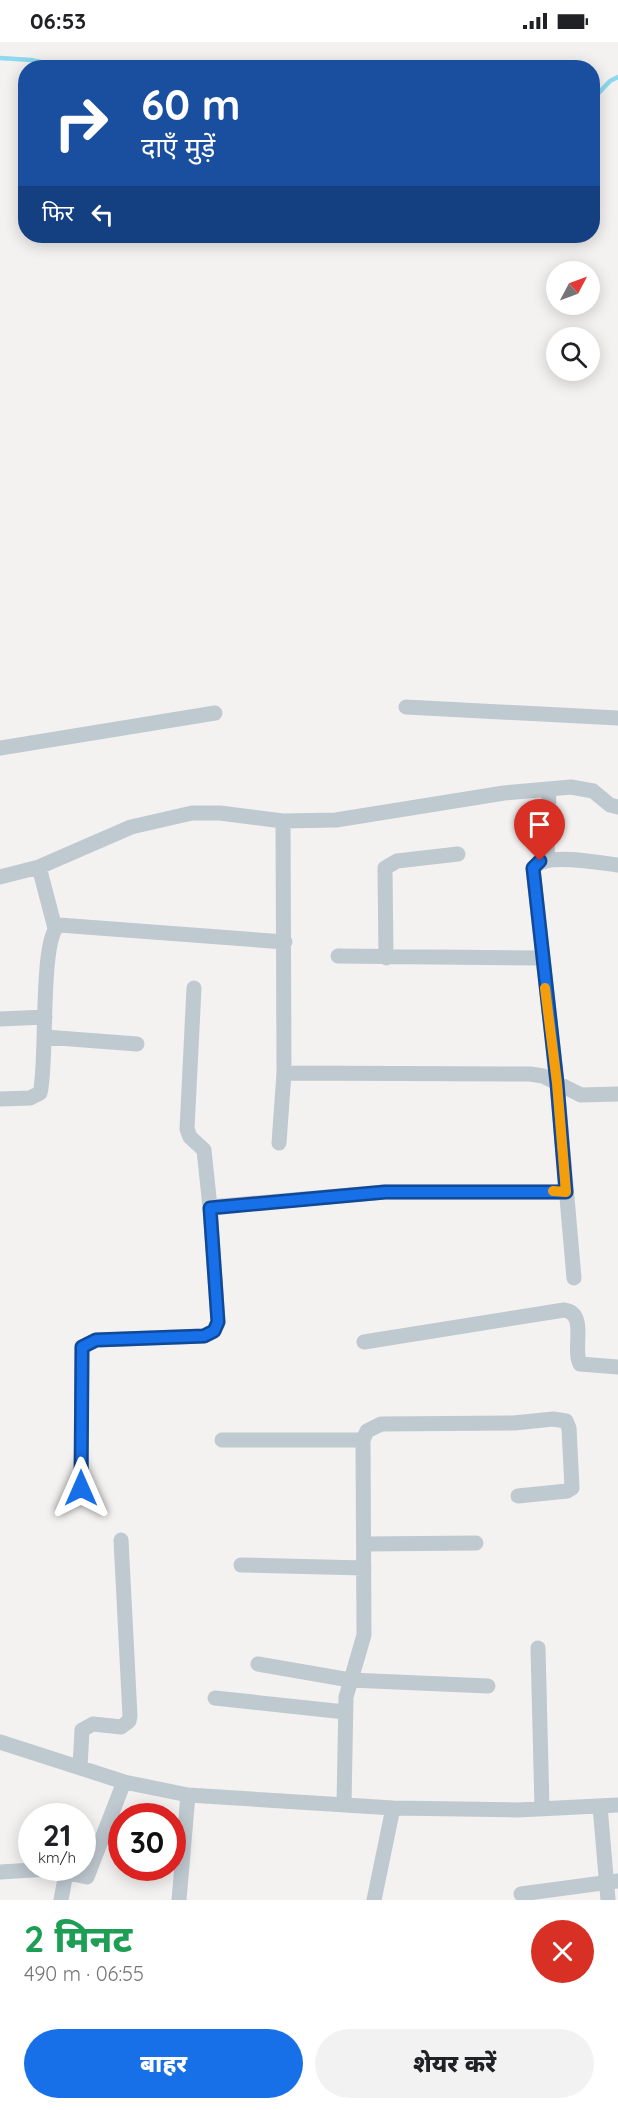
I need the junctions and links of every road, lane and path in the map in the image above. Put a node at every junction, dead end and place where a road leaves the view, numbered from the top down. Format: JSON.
{"nodes":[{"id":1,"x":406,"y":707,"type":"dead end"},
{"id":2,"x":215,"y":713,"type":"dead end"},
{"id":3,"x":618,"y":718,"type":"edge"},
{"id":4,"x":0,"y":748,"type":"edge"},
{"id":5,"x":549,"y":789,"type":"junction"},
{"id":6,"x":618,"y":807,"type":"edge"},
{"id":7,"x":283,"y":821,"type":"junction"},
{"id":8,"x":458,"y":854,"type":"dead end"},
{"id":9,"x":547,"y":858,"type":"junction"},
{"id":10,"x":618,"y":865,"type":"edge"},
{"id":11,"x":39,"y":867,"type":"junction"},
{"id":12,"x":0,"y":877,"type":"edge"},
{"id":13,"x":55,"y":928,"type":"junction"},
{"id":14,"x":285,"y":942,"type":"junction"},
{"id":15,"x":338,"y":956,"type":"dead end"},
{"id":16,"x":386,"y":958,"type":"junction"},
{"id":17,"x":541,"y":958,"type":"junction"},
{"id":18,"x":194,"y":988,"type":"dead end"},
{"id":19,"x":45,"y":1017,"type":"junction"},
{"id":20,"x":0,"y":1018,"type":"edge"},
{"id":21,"x":45,"y":1037,"type":"junction"},
{"id":22,"x":137,"y":1044,"type":"dead end"},
{"id":23,"x":284,"y":1073,"type":"junction"},
{"id":24,"x":557,"y":1083,"type":"junction"},
{"id":25,"x":618,"y":1094,"type":"edge"},
{"id":26,"x":0,"y":1098,"type":"edge"},
{"id":27,"x":279,"y":1143,"type":"dead end"},
{"id":28,"x":566,"y":1192,"type":"junction"},
{"id":29,"x":210,"y":1208,"type":"junction"},
{"id":30,"x":574,"y":1278,"type":"dead end"},
{"id":31,"x":364,"y":1342,"type":"dead end"},
{"id":32,"x":618,"y":1367,"type":"edge"},
{"id":33,"x":222,"y":1440,"type":"dead end"},
{"id":34,"x":363,"y":1440,"type":"junction"},
{"id":35,"x":81,"y":1488,"type":"dead end"},
{"id":36,"x":518,"y":1496,"type":"dead end"},
{"id":37,"x":121,"y":1540,"type":"dead end"},
{"id":38,"x":476,"y":1543,"type":"dead end"},
{"id":39,"x":364,"y":1544,"type":"junction"},
{"id":40,"x":242,"y":1565,"type":"dead end"},
{"id":41,"x":364,"y":1568,"type":"junction"},
{"id":42,"x":538,"y":1648,"type":"dead end"},
{"id":43,"x":258,"y":1664,"type":"dead end"},
{"id":44,"x":350,"y":1680,"type":"junction"},
{"id":45,"x":488,"y":1686,"type":"dead end"},
{"id":46,"x":215,"y":1698,"type":"dead end"},
{"id":47,"x":345,"y":1712,"type":"junction"},
{"id":48,"x":0,"y":1742,"type":"edge"},
{"id":49,"x":80,"y":1767,"type":"junction"},
{"id":50,"x":124,"y":1782,"type":"junction"},
{"id":51,"x":188,"y":1795,"type":"junction"},
{"id":52,"x":344,"y":1805,"type":"junction"},
{"id":53,"x":618,"y":1805,"type":"edge"},
{"id":54,"x":600,"y":1806,"type":"junction"},
{"id":55,"x":393,"y":1808,"type":"junction"},
{"id":56,"x":542,"y":1808,"type":"junction"},
{"id":57,"x":96,"y":1859,"type":"edge"},
{"id":58,"x":18,"y":1870,"type":"edge"},
{"id":59,"x":0,"y":1872,"type":"edge"},
{"id":60,"x":65,"y":1881,"type":"edge"},
{"id":61,"x":612,"y":1881,"type":"edge"},
{"id":62,"x":520,"y":1894,"type":"dead end"},
{"id":63,"x":61,"y":1900,"type":"edge"},
{"id":64,"x":179,"y":1900,"type":"edge"},
{"id":65,"x":374,"y":1900,"type":"edge"},
{"id":66,"x":608,"y":1900,"type":"edge"}],
"edges":[{"from":1,"to":3,"type":"street"},
{"from":2,"to":4,"type":"street"},
{"from":5,"to":6,"type":"street"},
{"from":5,"to":7,"type":"street"},
{"from":5,"to":9,"type":"street"},
{"from":7,"to":11,"type":"street"},
{"from":7,"to":14,"type":"street"},
{"from":8,"to":16,"type":"street"},
{"from":9,"to":10,"type":"street"},
{"from":9,"to":17,"type":"street"},
{"from":11,"to":12,"type":"street"},
{"from":11,"to":13,"type":"street"},
{"from":13,"to":14,"type":"street"},
{"from":13,"to":19,"type":"street"},
{"from":14,"to":23,"type":"street"},
{"from":15,"to":16,"type":"street"},
{"from":16,"to":17,"type":"street"},
{"from":17,"to":24,"type":"street"},
{"from":18,"to":29,"type":"street"},
{"from":19,"to":20,"type":"street"},
{"from":19,"to":21,"type":"street"},
{"from":21,"to":22,"type":"street"},
{"from":21,"to":26,"type":"street"},
{"from":23,"to":24,"type":"street"},
{"from":23,"to":27,"type":"street"},
{"from":24,"to":25,"type":"street"},
{"from":24,"to":28,"type":"street"},
{"from":28,"to":29,"type":"street"},
{"from":28,"to":30,"type":"street"},
{"from":29,"to":35,"type":"street"},
{"from":31,"to":32,"type":"street"},
{"from":33,"to":34,"type":"street"},
{"from":34,"to":36,"type":"street"},
{"from":34,"to":39,"type":"street"},
{"from":37,"to":49,"type":"street"},
{"from":38,"to":39,"type":"street"},
{"from":39,"to":41,"type":"street"},
{"from":40,"to":41,"type":"street"},
{"from":41,"to":44,"type":"street"},
{"from":42,"to":56,"type":"street"},
{"from":43,"to":44,"type":"street"},
{"from":44,"to":45,"type":"street"},
{"from":44,"to":47,"type":"street"},
{"from":46,"to":47,"type":"street"},
{"from":47,"to":52,"type":"street"},
{"from":48,"to":49,"type":"street"},
{"from":49,"to":50,"type":"street"},
{"from":50,"to":51,"type":"street"},
{"from":50,"to":57,"type":"street"},
{"from":51,"to":52,"type":"street"},
{"from":51,"to":64,"type":"street"},
{"from":52,"to":55,"type":"street"},
{"from":53,"to":54,"type":"street"},
{"from":54,"to":56,"type":"street"},
{"from":54,"to":61,"type":"street"},
{"from":55,"to":56,"type":"street"},
{"from":55,"to":65,"type":"street"},
{"from":58,"to":59,"type":"street"},
{"from":60,"to":63,"type":"street"},
{"from":61,"to":62,"type":"street"},
{"from":61,"to":66,"type":"street"}]}
